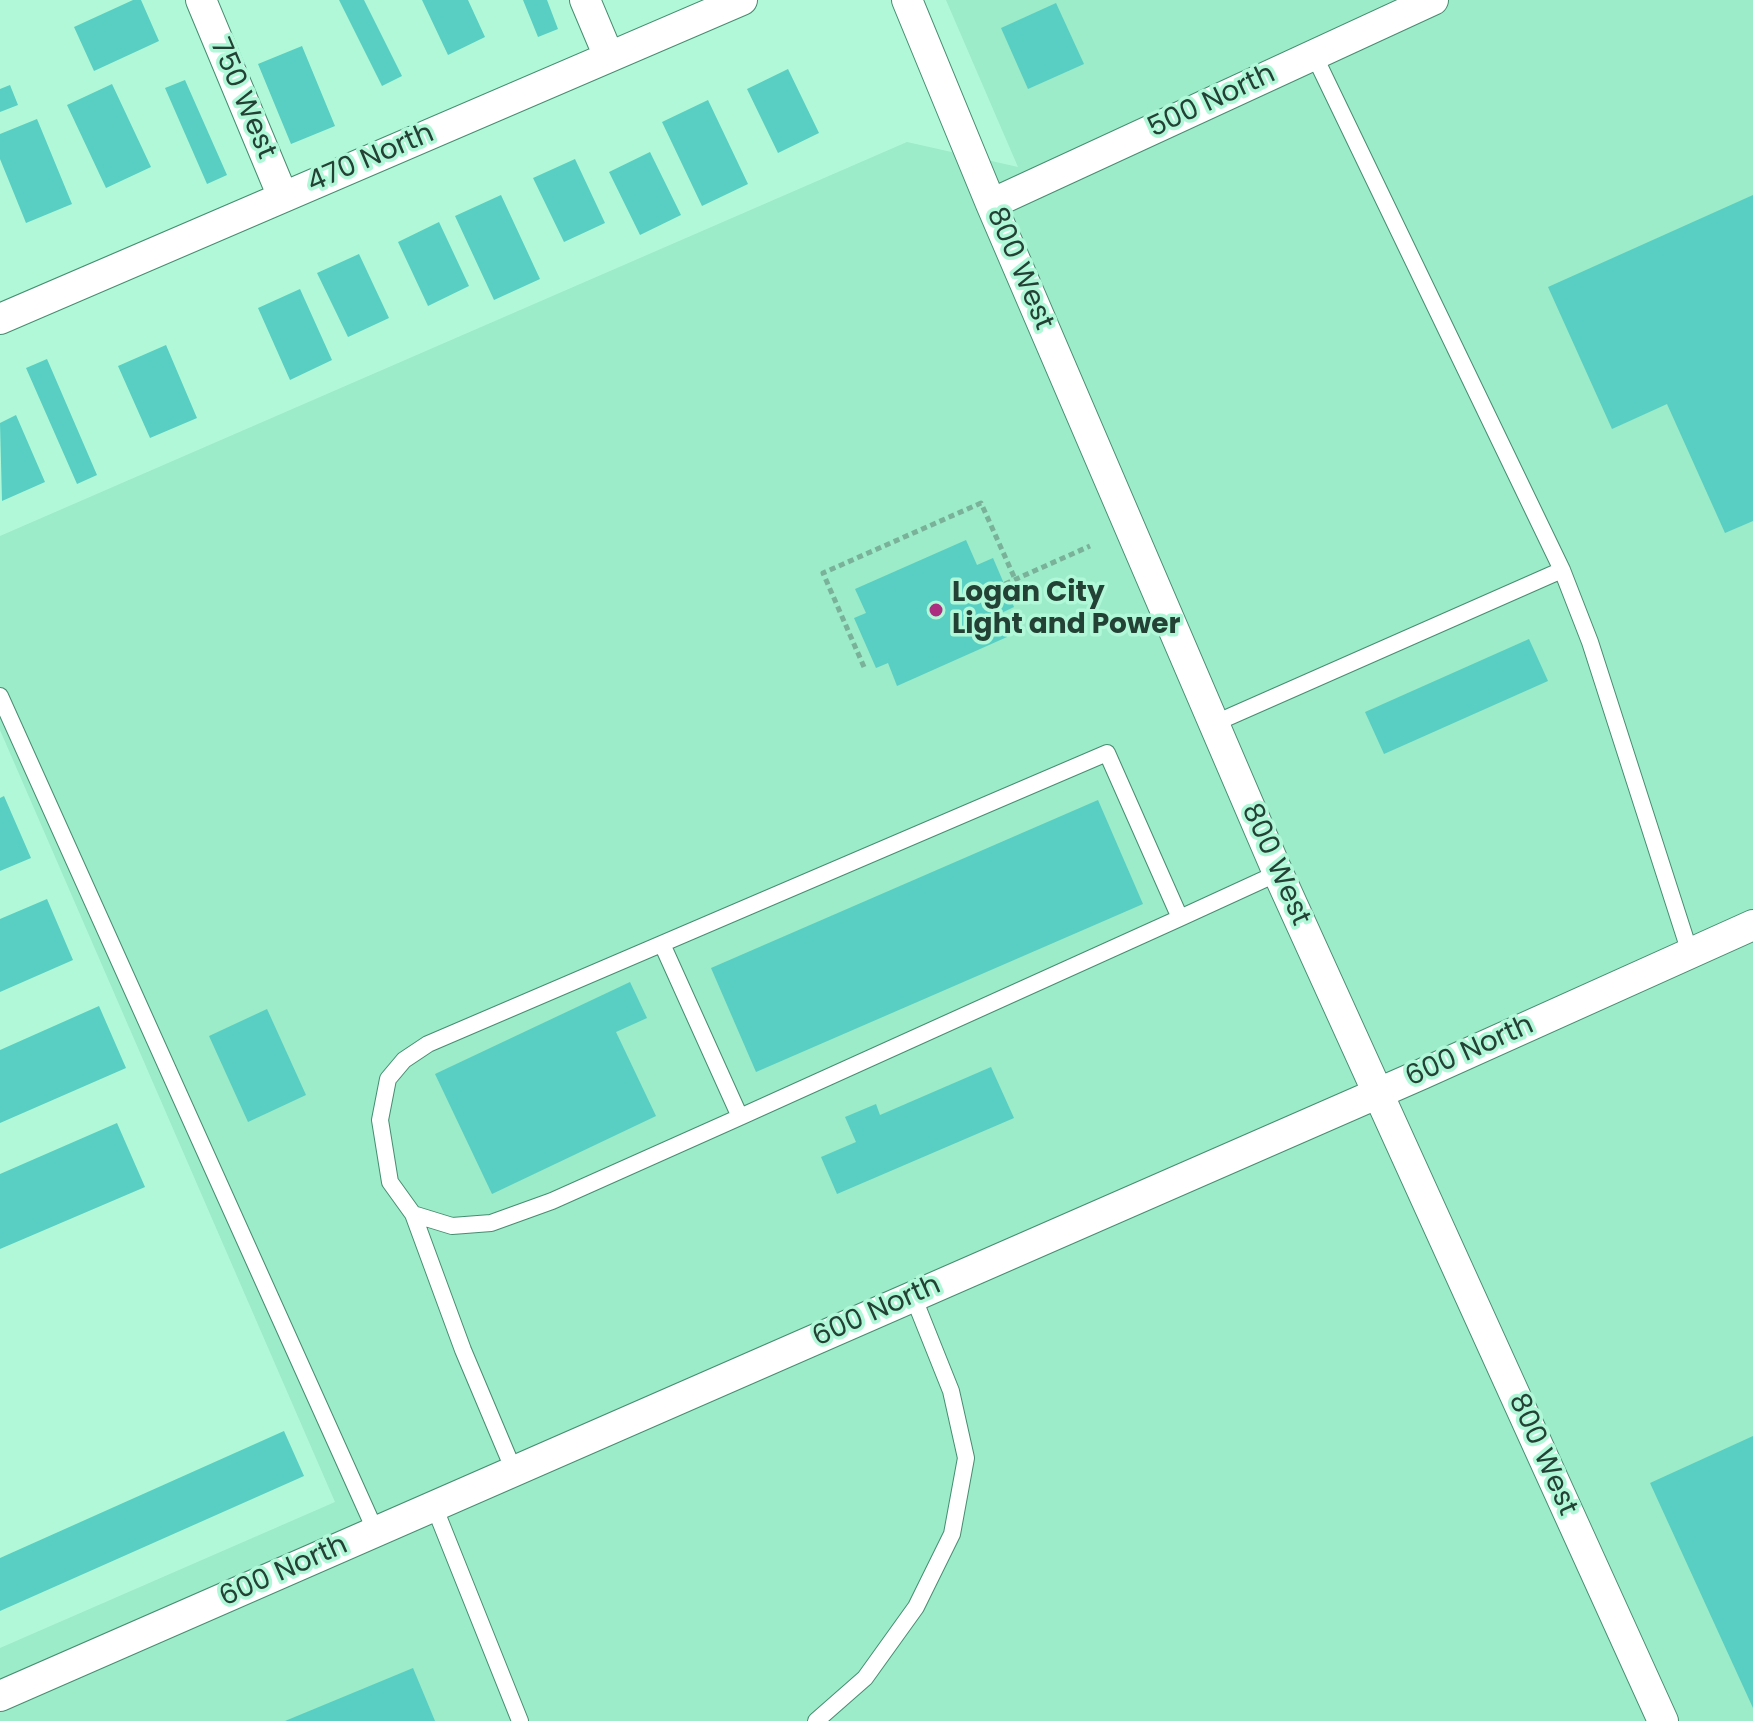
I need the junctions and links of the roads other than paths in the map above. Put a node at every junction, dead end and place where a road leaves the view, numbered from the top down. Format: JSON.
{"nodes":[{"id":1,"x":201,"y":0,"type":"edge"},
{"id":2,"x":585,"y":0,"type":"edge"},
{"id":3,"x":742,"y":0,"type":"edge"},
{"id":4,"x":907,"y":0,"type":"edge"},
{"id":5,"x":1433,"y":0,"type":"edge"},
{"id":6,"x":1314,"y":55,"type":"junction"},
{"id":7,"x":609,"y":57,"type":"junction"},
{"id":8,"x":283,"y":197,"type":"junction"},
{"id":9,"x":991,"y":204,"type":"junction"},
{"id":10,"x":0,"y":319,"type":"edge"},
{"id":11,"x":1562,"y":570,"type":"junction"},
{"id":12,"x":0,"y":696,"type":"edge"},
{"id":13,"x":1213,"y":724,"type":"junction"},
{"id":14,"x":1278,"y":873,"type":"junction"},
{"id":15,"x":1180,"y":918,"type":"junction"},
{"id":16,"x":1753,"y":925,"type":"edge"},
{"id":17,"x":662,"y":944,"type":"junction"},
{"id":18,"x":1690,"y":953,"type":"junction"},
{"id":19,"x":1378,"y":1093,"type":"junction"},
{"id":20,"x":740,"y":1117,"type":"junction"},
{"id":21,"x":413,"y":1214,"type":"junction"},
{"id":22,"x":913,"y":1296,"type":"junction"},
{"id":23,"x":514,"y":1471,"type":"junction"},
{"id":24,"x":434,"y":1506,"type":"junction"},
{"id":25,"x":376,"y":1532,"type":"junction"},
{"id":26,"x":0,"y":1696,"type":"edge"},
{"id":27,"x":520,"y":1721,"type":"edge"},
{"id":28,"x":816,"y":1721,"type":"edge"},
{"id":29,"x":1663,"y":1721,"type":"edge"}],
"edges":[{"from":1,"to":8,"type":"street","name":"750 West"},
{"from":2,"to":7,"type":"street"},
{"from":3,"to":7,"type":"street","name":"470 North"},
{"from":4,"to":9,"type":"street","name":"800 West"},
{"from":5,"to":6,"type":"street","name":"500 North"},
{"from":6,"to":9,"type":"street","name":"500 North"},
{"from":6,"to":11,"type":"lane"},
{"from":7,"to":8,"type":"street","name":"470 North"},
{"from":8,"to":10,"type":"street","name":"470 North"},
{"from":9,"to":13,"type":"street","name":"800 West"},
{"from":11,"to":13,"type":"lane"},
{"from":11,"to":18,"type":"lane"},
{"from":12,"to":25,"type":"lane"},
{"from":13,"to":14,"type":"street","name":"800 West"},
{"from":14,"to":15,"type":"lane"},
{"from":14,"to":19,"type":"street","name":"800 West"},
{"from":15,"to":17,"type":"lane"},
{"from":15,"to":20,"type":"lane"},
{"from":16,"to":18,"type":"street","name":"600 North"},
{"from":17,"to":20,"type":"lane"},
{"from":17,"to":21,"type":"lane"},
{"from":18,"to":19,"type":"street","name":"600 North"},
{"from":19,"to":22,"type":"street","name":"600 North"},
{"from":19,"to":29,"type":"street","name":"800 West"},
{"from":20,"to":21,"type":"lane"},
{"from":21,"to":23,"type":"lane"},
{"from":22,"to":23,"type":"street","name":"600 North"},
{"from":22,"to":28,"type":"lane"},
{"from":23,"to":24,"type":"street","name":"600 North"},
{"from":24,"to":25,"type":"street","name":"600 North"},
{"from":24,"to":27,"type":"lane"},
{"from":25,"to":26,"type":"street","name":"600 North"}]}
